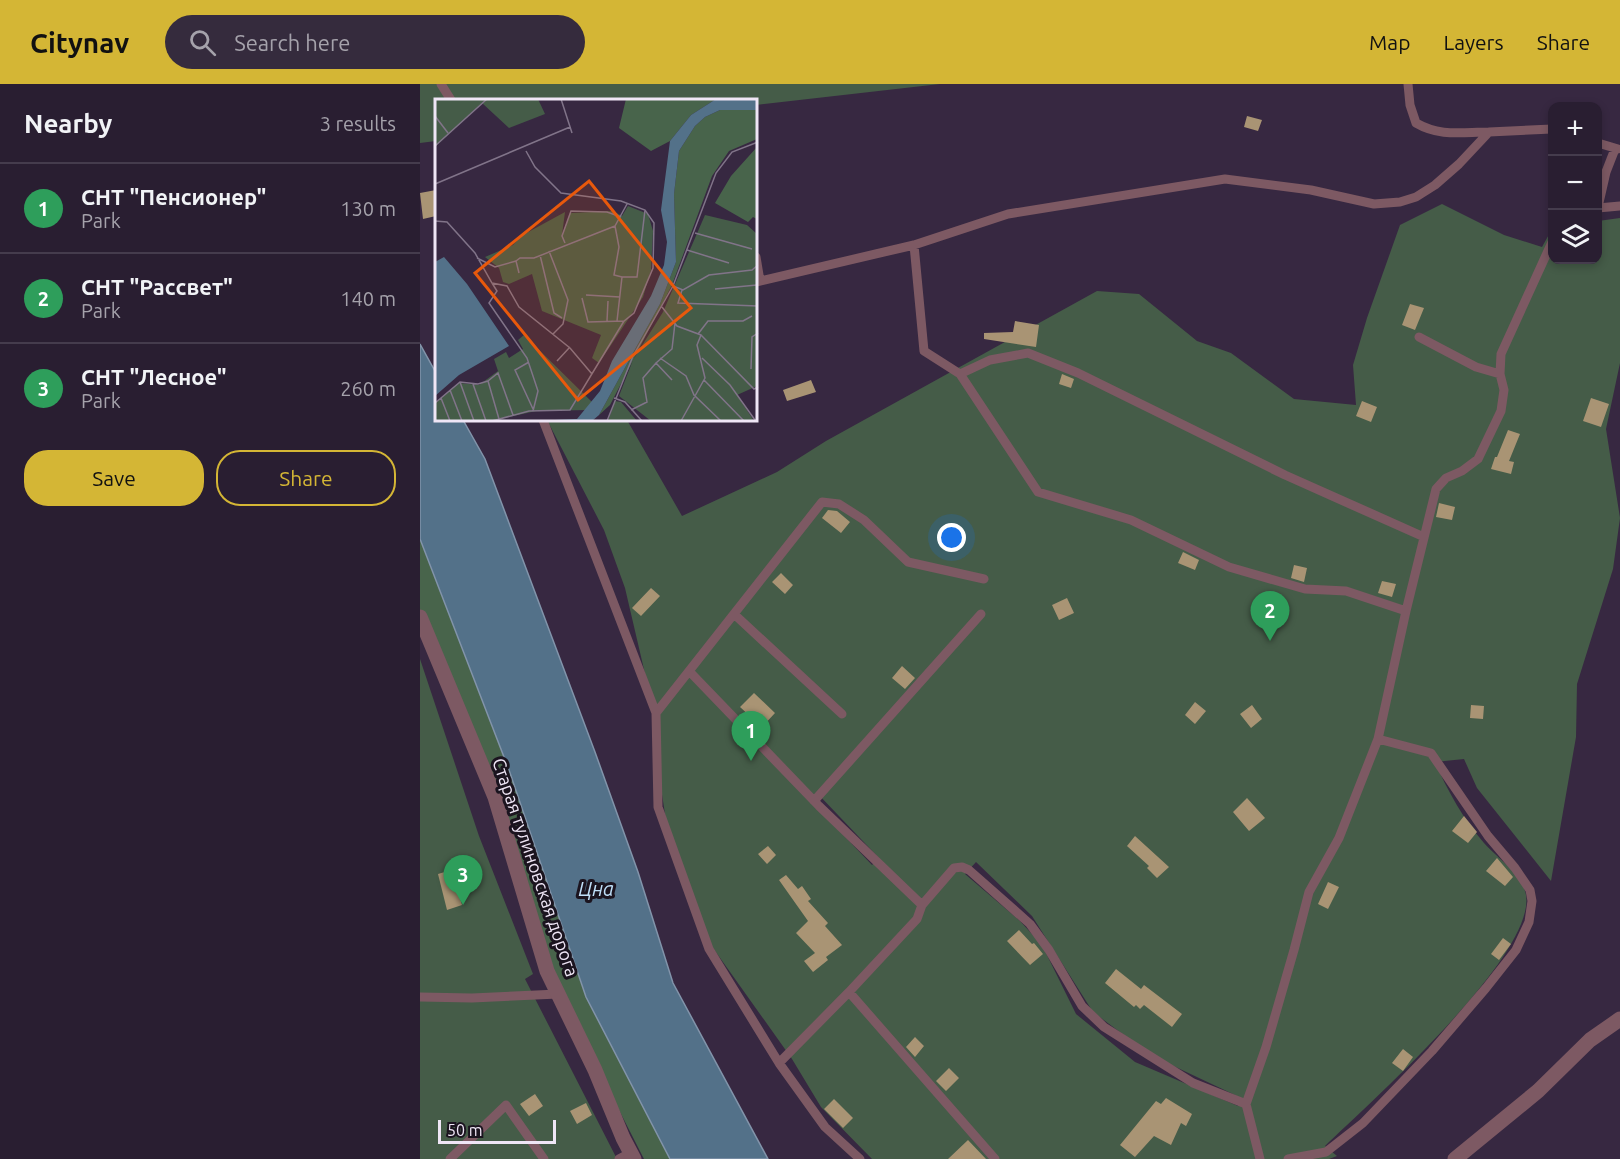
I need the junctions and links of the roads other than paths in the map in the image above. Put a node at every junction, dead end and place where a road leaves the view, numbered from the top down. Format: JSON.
{"nodes":[{"id":1,"x":441,"y":84,"type":"edge"},
{"id":2,"x":1408,"y":84,"type":"edge"},
{"id":3,"x":450,"y":99,"type":"edge"},
{"id":4,"x":1548,"y":129,"type":"edge"},
{"id":5,"x":1489,"y":132,"type":"junction"},
{"id":6,"x":1602,"y":144,"type":"edge"},
{"id":7,"x":1617,"y":149,"type":"edge"},
{"id":8,"x":1602,"y":190,"type":"edge"},
{"id":9,"x":1620,"y":206,"type":"edge"},
{"id":10,"x":1602,"y":208,"type":"edge"},
{"id":11,"x":914,"y":245,"type":"junction"},
{"id":12,"x":1548,"y":251,"type":"edge"},
{"id":13,"x":758,"y":281,"type":"edge"},
{"id":14,"x":1419,"y":337,"type":"dead end"},
{"id":15,"x":960,"y":374,"type":"junction"},
{"id":16,"x":1500,"y":374,"type":"junction"},
{"id":17,"x":544,"y":422,"type":"edge"},
{"id":18,"x":1424,"y":537,"type":"junction"},
{"id":19,"x":984,"y":579,"type":"dead end"},
{"id":20,"x":1406,"y":611,"type":"junction"},
{"id":21,"x":734,"y":614,"type":"junction"},
{"id":22,"x":981,"y":614,"type":"dead end"},
{"id":23,"x":420,"y":617,"type":"edge"},
{"id":24,"x":689,"y":671,"type":"junction"},
{"id":25,"x":656,"y":713,"type":"junction"},
{"id":26,"x":842,"y":714,"type":"dead end"},
{"id":27,"x":1378,"y":739,"type":"junction"},
{"id":28,"x":814,"y":801,"type":"junction"},
{"id":29,"x":922,"y":905,"type":"junction"},
{"id":30,"x":849,"y":992,"type":"junction"},
{"id":31,"x":558,"y":994,"type":"junction"},
{"id":32,"x":420,"y":998,"type":"edge"},
{"id":33,"x":1620,"y":1019,"type":"edge"},
{"id":34,"x":779,"y":1063,"type":"junction"},
{"id":35,"x":1246,"y":1104,"type":"junction"},
{"id":36,"x":627,"y":1157,"type":"edge"},
{"id":37,"x":450,"y":1159,"type":"edge"},
{"id":38,"x":544,"y":1159,"type":"edge"},
{"id":39,"x":860,"y":1159,"type":"edge"},
{"id":40,"x":995,"y":1159,"type":"edge"},
{"id":41,"x":1260,"y":1159,"type":"edge"},
{"id":42,"x":1288,"y":1159,"type":"edge"},
{"id":43,"x":1455,"y":1159,"type":"edge"}],
"edges":[{"from":1,"to":3,"type":"lane"},
{"from":2,"to":5,"type":"lane"},
{"from":4,"to":5,"type":"lane"},
{"from":5,"to":11,"type":"lane"},
{"from":6,"to":7,"type":"lane"},
{"from":7,"to":8,"type":"lane"},
{"from":9,"to":10,"type":"lane"},
{"from":11,"to":13,"type":"lane"},
{"from":11,"to":15,"type":"lane"},
{"from":12,"to":16,"type":"lane"},
{"from":14,"to":16,"type":"lane"},
{"from":15,"to":18,"type":"lane"},
{"from":15,"to":20,"type":"lane"},
{"from":16,"to":18,"type":"lane"},
{"from":17,"to":25,"type":"lane"},
{"from":18,"to":20,"type":"lane"},
{"from":19,"to":21,"type":"lane"},
{"from":20,"to":27,"type":"lane"},
{"from":21,"to":24,"type":"lane"},
{"from":21,"to":26,"type":"lane"},
{"from":22,"to":28,"type":"lane"},
{"from":23,"to":31,"type":"street","name":"Старая тулиновская дорога"},
{"from":24,"to":25,"type":"lane"},
{"from":24,"to":28,"type":"lane"},
{"from":25,"to":34,"type":"lane"},
{"from":27,"to":35,"type":"lane"},
{"from":27,"to":42,"type":"lane"},
{"from":28,"to":29,"type":"lane"},
{"from":29,"to":30,"type":"lane"},
{"from":29,"to":35,"type":"lane"},
{"from":30,"to":34,"type":"lane"},
{"from":30,"to":40,"type":"lane"},
{"from":31,"to":32,"type":"lane"},
{"from":31,"to":36,"type":"street","name":"Старая тулиновская дорога"},
{"from":33,"to":43,"type":"street"},
{"from":34,"to":39,"type":"lane"},
{"from":35,"to":41,"type":"lane"},
{"from":37,"to":38,"type":"lane"}]}
